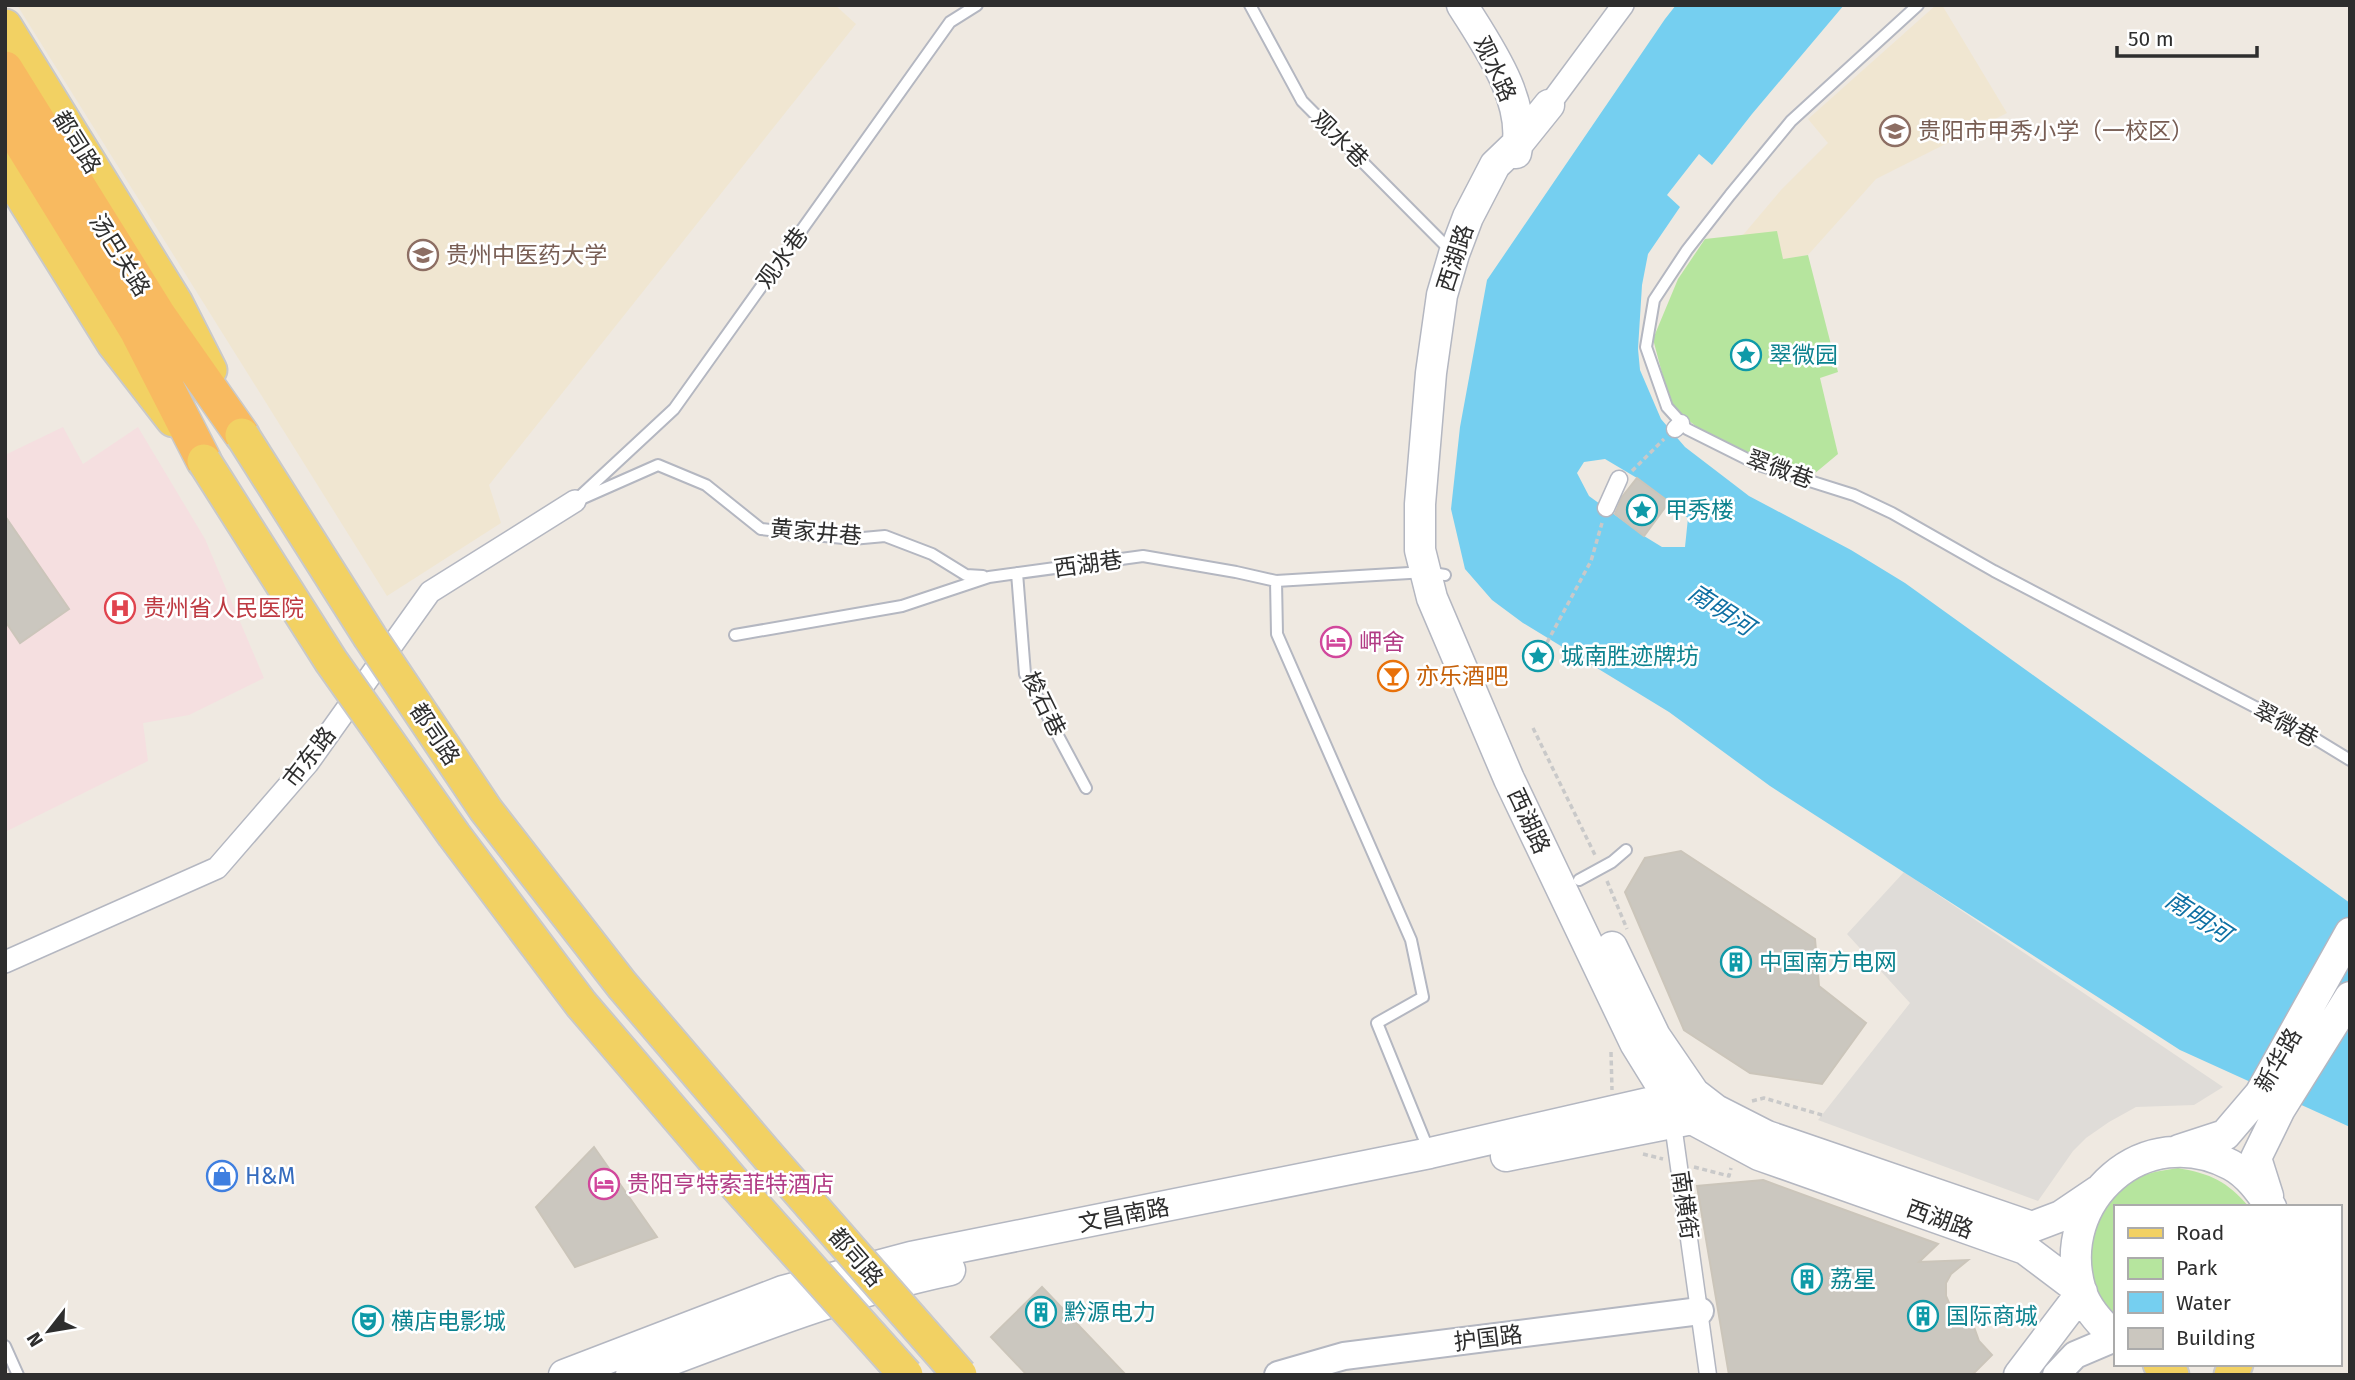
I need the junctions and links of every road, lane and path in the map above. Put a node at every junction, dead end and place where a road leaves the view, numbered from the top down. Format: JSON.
{"nodes":[{"id":1,"x":977,"y":5,"type":"edge"},
{"id":2,"x":1250,"y":5,"type":"edge"},
{"id":3,"x":1440,"y":5,"type":"edge"},
{"id":4,"x":1462,"y":5,"type":"edge"},
{"id":5,"x":1623,"y":5,"type":"edge"},
{"id":6,"x":1918,"y":5,"type":"edge"},
{"id":7,"x":5,"y":26,"type":"edge"},
{"id":8,"x":5,"y":69,"type":"edge"},
{"id":9,"x":1549,"y":105,"type":"junction"},
{"id":10,"x":5,"y":116,"type":"edge"},
{"id":11,"x":1520,"y":141,"type":"junction"},
{"id":12,"x":5,"y":169,"type":"edge"},
{"id":13,"x":1503,"y":171,"type":"junction"},
{"id":14,"x":1454,"y":254,"type":"junction"},
{"id":15,"x":1678,"y":426,"type":"junction"},
{"id":16,"x":242,"y":435,"type":"junction"},
{"id":17,"x":204,"y":461,"type":"junction"},
{"id":18,"x":1619,"y":479,"type":"joint"},
{"id":19,"x":575,"y":501,"type":"junction"},
{"id":20,"x":1606,"y":508,"type":"joint"},
{"id":21,"x":1017,"y":573,"type":"junction"},
{"id":22,"x":1436,"y":573,"type":"junction"},
{"id":23,"x":989,"y":577,"type":"junction"},
{"id":24,"x":1276,"y":581,"type":"junction"},
{"id":25,"x":735,"y":635,"type":"dead end"},
{"id":26,"x":1543,"y":650,"type":"dead end"},
{"id":27,"x":1533,"y":728,"type":"dead end"},
{"id":28,"x":2350,"y":760,"type":"edge"},
{"id":29,"x":1086,"y":788,"type":"dead end"},
{"id":30,"x":1626,"y":850,"type":"dead end"},
{"id":31,"x":1590,"y":874,"type":"junction"},
{"id":32,"x":1610,"y":888,"type":"dead end"},
{"id":33,"x":2350,"y":933,"type":"edge"},
{"id":34,"x":5,"y":962,"type":"edge"},
{"id":35,"x":2350,"y":997,"type":"edge"},
{"id":36,"x":1611,"y":1048,"type":"dead end"},
{"id":37,"x":1611,"y":1082,"type":"dead end"},
{"id":38,"x":2270,"y":1101,"type":"junction"},
{"id":39,"x":1682,"y":1108,"type":"junction"},
{"id":40,"x":2175,"y":1151,"type":"junction"},
{"id":41,"x":1430,"y":1153,"type":"junction"},
{"id":42,"x":1732,"y":1165,"type":"dead end"},
{"id":43,"x":1705,"y":1170,"type":"dead end"},
{"id":44,"x":2098,"y":1191,"type":"junction"},
{"id":45,"x":2271,"y":1205,"type":"edge"},
{"id":46,"x":2271,"y":1205,"type":"edge"},
{"id":47,"x":2082,"y":1292,"type":"junction"},
{"id":48,"x":1700,"y":1311,"type":"junction"},
{"id":49,"x":2114,"y":1337,"type":"edge"},
{"id":50,"x":2114,"y":1338,"type":"edge"},
{"id":51,"x":5,"y":1346,"type":"edge"},
{"id":52,"x":18,"y":1375,"type":"edge"},
{"id":53,"x":564,"y":1375,"type":"edge"},
{"id":54,"x":631,"y":1375,"type":"edge"},
{"id":55,"x":906,"y":1375,"type":"edge"},
{"id":56,"x":960,"y":1375,"type":"edge"},
{"id":57,"x":1278,"y":1375,"type":"edge"},
{"id":58,"x":1708,"y":1375,"type":"edge"},
{"id":59,"x":2019,"y":1375,"type":"edge"},
{"id":60,"x":2056,"y":1375,"type":"edge"}],
"edges":[{"from":1,"to":19,"type":"lane","name":"观水巷"},
{"from":2,"to":14,"type":"lane","name":"观水巷"},
{"from":3,"to":13,"type":"main road","name":"观水路"},
{"from":4,"to":11,"type":"main road","name":"观水路"},
{"from":5,"to":9,"type":"street","name":"西湖路"},
{"from":6,"to":15,"type":"lane","name":"翠微巷"},
{"from":7,"to":16,"type":"main road","name":"都司路"},
{"from":8,"to":16,"type":"highway","name":"汤巴关路"},
{"from":9,"to":11,"type":"main road","name":"西湖路"},
{"from":9,"to":13,"type":"main road","name":"西湖路"},
{"from":10,"to":17,"type":"highway","name":"汤巴关路"},
{"from":11,"to":13,"type":"main road","name":"观水路"},
{"from":12,"to":17,"type":"main road","name":"都司路"},
{"from":13,"to":14,"type":"main road","name":"西湖路"},
{"from":13,"to":22,"type":"main road","name":"西湖路"},
{"from":14,"to":22,"type":"main road","name":"西湖路"},
{"from":15,"to":18,"type":"path"},
{"from":15,"to":28,"type":"lane","name":"翠微巷"},
{"from":16,"to":56,"type":"main road","name":"都司路","bridge":true},
{"from":17,"to":55,"type":"main road","name":"都司路","bridge":true},
{"from":18,"to":20,"type":"street"},
{"from":19,"to":23,"type":"lane","name":"黄家井巷"},
{"from":19,"to":34,"type":"street","name":"市东路"},
{"from":20,"to":26,"type":"path"},
{"from":21,"to":23,"type":"lane","name":"西湖巷"},
{"from":21,"to":24,"type":"lane","name":"西湖巷"},
{"from":21,"to":29,"type":"lane","name":"梭石巷"},
{"from":22,"to":24,"type":"lane","name":"西湖巷"},
{"from":22,"to":31,"type":"main road","name":"西湖路"},
{"from":22,"to":39,"type":"main road","name":"西湖路"},
{"from":23,"to":25,"type":"lane","name":"西湖巷"},
{"from":24,"to":41,"type":"lane"},
{"from":27,"to":31,"type":"path"},
{"from":30,"to":31,"type":"lane"},
{"from":31,"to":32,"type":"path"},
{"from":31,"to":39,"type":"main road","name":"西湖路"},
{"from":33,"to":38,"type":"main road","name":"新华路"},
{"from":35,"to":38,"type":"main road","name":"新华路"},
{"from":36,"to":37,"type":"path"},
{"from":38,"to":40,"type":"main road","name":"新华路"},
{"from":38,"to":45,"type":"main road","name":"新华路"},
{"from":39,"to":41,"type":"main road","name":"文昌南路"},
{"from":39,"to":44,"type":"main road","name":"西湖路"},
{"from":39,"to":47,"type":"main road","name":"西湖路"},
{"from":39,"to":48,"type":"street","name":"南横街"},
{"from":39,"to":54,"type":"main road","name":"文昌南路"},
{"from":40,"to":44,"type":"main road","name":"新华路"},
{"from":40,"to":46,"type":"main road"},
{"from":41,"to":53,"type":"main road","name":"文昌南路"},
{"from":42,"to":43,"type":"path"},
{"from":44,"to":47,"type":"main road"},
{"from":47,"to":49,"type":"main road"},
{"from":47,"to":59,"type":"main road"},
{"from":48,"to":57,"type":"street","name":"护国路"},
{"from":48,"to":58,"type":"street","name":"南横街"},
{"from":50,"to":60,"type":"street"},
{"from":51,"to":52,"type":"lane"}]}
